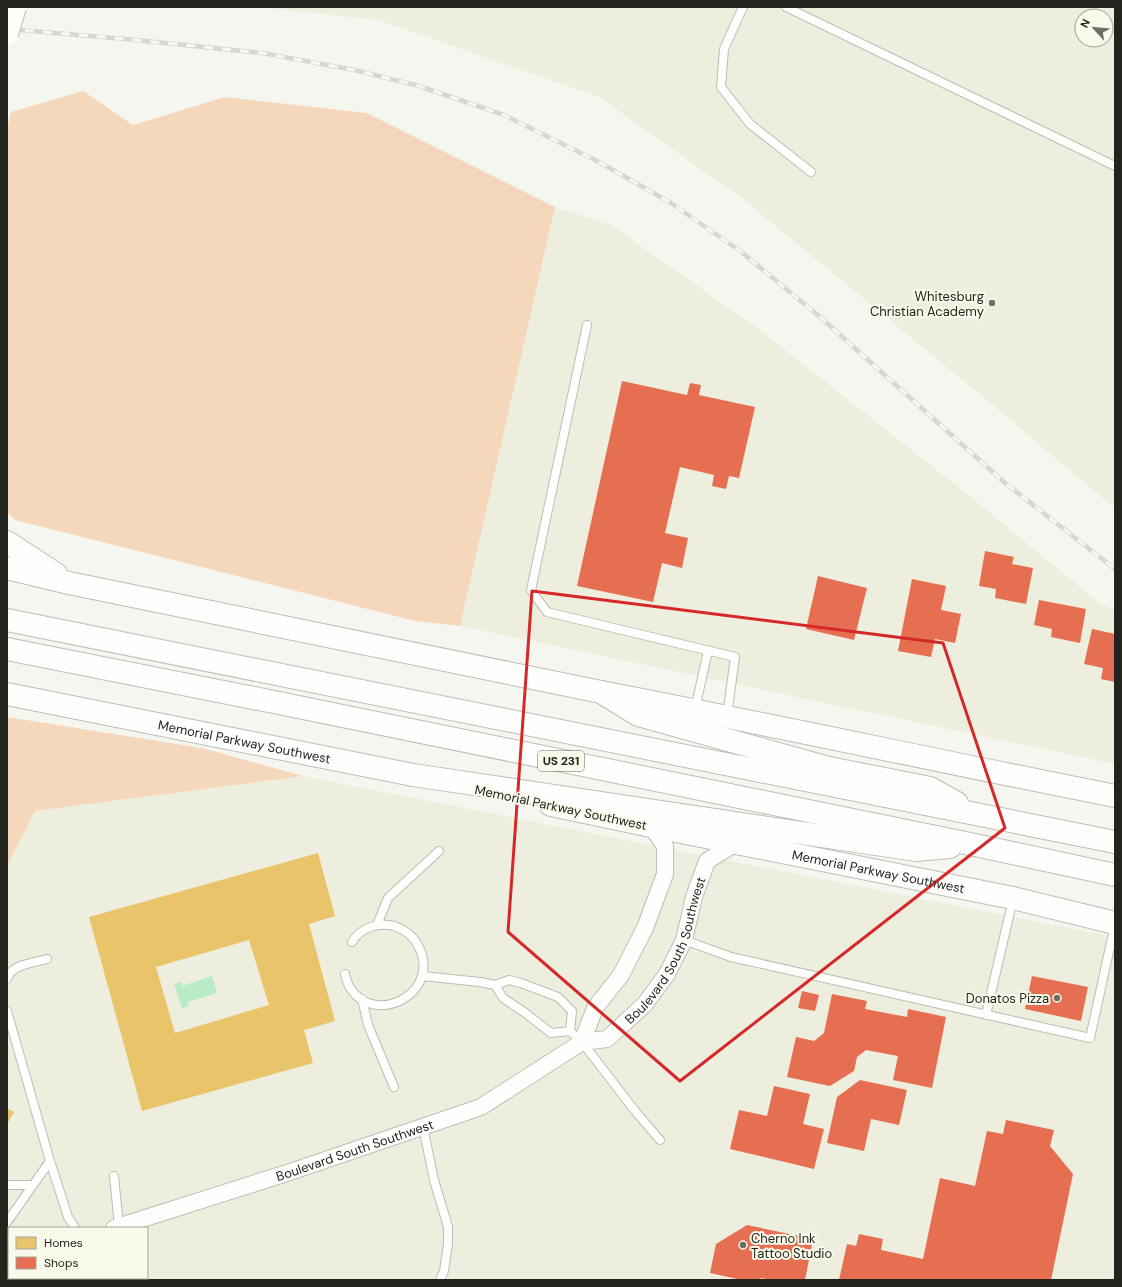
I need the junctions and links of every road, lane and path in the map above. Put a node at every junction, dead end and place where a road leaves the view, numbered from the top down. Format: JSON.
{"nodes":[{"id":1,"x":15,"y":7,"type":"edge"},
{"id":2,"x":743,"y":7,"type":"edge"},
{"id":3,"x":786,"y":7,"type":"edge"},
{"id":4,"x":7,"y":34,"type":"edge"},
{"id":5,"x":1115,"y":166,"type":"edge"},
{"id":6,"x":811,"y":172,"type":"dead end"},
{"id":7,"x":587,"y":325,"type":"dead end"},
{"id":8,"x":7,"y":542,"type":"edge"},
{"id":9,"x":7,"y":568,"type":"edge"},
{"id":10,"x":69,"y":583,"type":"junction"},
{"id":11,"x":7,"y":620,"type":"edge"},
{"id":12,"x":7,"y":650,"type":"edge"},
{"id":13,"x":708,"y":651,"type":"junction"},
{"id":14,"x":601,"y":692,"type":"junction"},
{"id":15,"x":7,"y":694,"type":"edge"},
{"id":16,"x":695,"y":710,"type":"junction"},
{"id":17,"x":727,"y":717,"type":"junction"},
{"id":18,"x":412,"y":775,"type":"junction"},
{"id":19,"x":1115,"y":796,"type":"edge"},
{"id":20,"x":977,"y":814,"type":"junction"},
{"id":21,"x":651,"y":826,"type":"junction"},
{"id":22,"x":736,"y":842,"type":"junction"},
{"id":23,"x":1115,"y":842,"type":"edge"},
{"id":24,"x":975,"y":845,"type":"junction"},
{"id":25,"x":439,"y":851,"type":"dead end"},
{"id":26,"x":1115,"y":875,"type":"edge"},
{"id":27,"x":1013,"y":898,"type":"junction"},
{"id":28,"x":1115,"y":923,"type":"edge"},
{"id":29,"x":377,"y":925,"type":"junction"},
{"id":30,"x":684,"y":940,"type":"junction"},
{"id":31,"x":352,"y":942,"type":"dead end"},
{"id":32,"x":47,"y":959,"type":"dead end"},
{"id":33,"x":345,"y":974,"type":"dead end"},
{"id":34,"x":422,"y":976,"type":"junction"},
{"id":35,"x":7,"y":979,"type":"edge"},
{"id":36,"x":495,"y":985,"type":"junction"},
{"id":37,"x":362,"y":998,"type":"junction"},
{"id":38,"x":7,"y":1011,"type":"edge"},
{"id":39,"x":986,"y":1015,"type":"junction"},
{"id":40,"x":576,"y":1037,"type":"junction"},
{"id":41,"x":394,"y":1087,"type":"dead end"},
{"id":42,"x":423,"y":1127,"type":"junction"},
{"id":43,"x":660,"y":1140,"type":"dead end"},
{"id":44,"x":50,"y":1161,"type":"junction"},
{"id":45,"x":114,"y":1176,"type":"dead end"},
{"id":46,"x":7,"y":1185,"type":"edge"},
{"id":47,"x":33,"y":1185,"type":"junction"},
{"id":48,"x":7,"y":1222,"type":"edge"},
{"id":49,"x":74,"y":1227,"type":"edge"},
{"id":50,"x":116,"y":1227,"type":"edge"},
{"id":51,"x":440,"y":1280,"type":"edge"}],
"edges":[{"from":1,"to":4,"type":"main road","bridge":true},
{"from":2,"to":6,"type":"lane"},
{"from":3,"to":5,"type":"lane"},
{"from":7,"to":13,"type":"lane"},
{"from":8,"to":10,"type":"main road"},
{"from":9,"to":10,"type":"main road"},
{"from":10,"to":14,"type":"main road"},
{"from":11,"to":20,"type":"main road","number":"US 231"},
{"from":12,"to":24,"type":"main road","number":"US 231"},
{"from":13,"to":16,"type":"lane"},
{"from":13,"to":17,"type":"lane"},
{"from":14,"to":16,"type":"main road"},
{"from":14,"to":20,"type":"main road"},
{"from":15,"to":18,"type":"main road","name":"Memorial Parkway Southwest"},
{"from":16,"to":17,"type":"main road"},
{"from":17,"to":19,"type":"main road"},
{"from":18,"to":21,"type":"main road","name":"Memorial Parkway Southwest"},
{"from":18,"to":24,"type":"main road"},
{"from":20,"to":23,"type":"main road","number":"US 231"},
{"from":21,"to":22,"type":"main road","name":"Memorial Parkway Southwest"},
{"from":21,"to":40,"type":"street","name":"Boulevard South Southwest"},
{"from":22,"to":27,"type":"main road","name":"Memorial Parkway Southwest"},
{"from":22,"to":30,"type":"street","name":"Boulevard South Southwest"},
{"from":24,"to":26,"type":"main road","number":"US 231"},
{"from":25,"to":29,"type":"lane"},
{"from":27,"to":28,"type":"main road","name":"Memorial Parkway Southwest"},
{"from":27,"to":39,"type":"lane"},
{"from":28,"to":39,"type":"lane"},
{"from":29,"to":31,"type":"lane"},
{"from":29,"to":34,"type":"lane"},
{"from":30,"to":39,"type":"lane"},
{"from":30,"to":40,"type":"street","name":"Boulevard South Southwest"},
{"from":32,"to":35,"type":"lane"},
{"from":33,"to":37,"type":"lane"},
{"from":34,"to":36,"type":"lane"},
{"from":34,"to":37,"type":"lane"},
{"from":36,"to":40,"type":"lane"},
{"from":36,"to":40,"type":"lane"},
{"from":37,"to":41,"type":"lane"},
{"from":38,"to":44,"type":"lane"},
{"from":40,"to":42,"type":"street","name":"Boulevard South Southwest"},
{"from":40,"to":43,"type":"lane"},
{"from":42,"to":50,"type":"street","name":"Boulevard South Southwest"},
{"from":42,"to":51,"type":"lane"},
{"from":44,"to":47,"type":"lane"},
{"from":44,"to":49,"type":"lane"},
{"from":45,"to":50,"type":"lane"},
{"from":46,"to":47,"type":"lane"},
{"from":47,"to":48,"type":"lane"}]}
